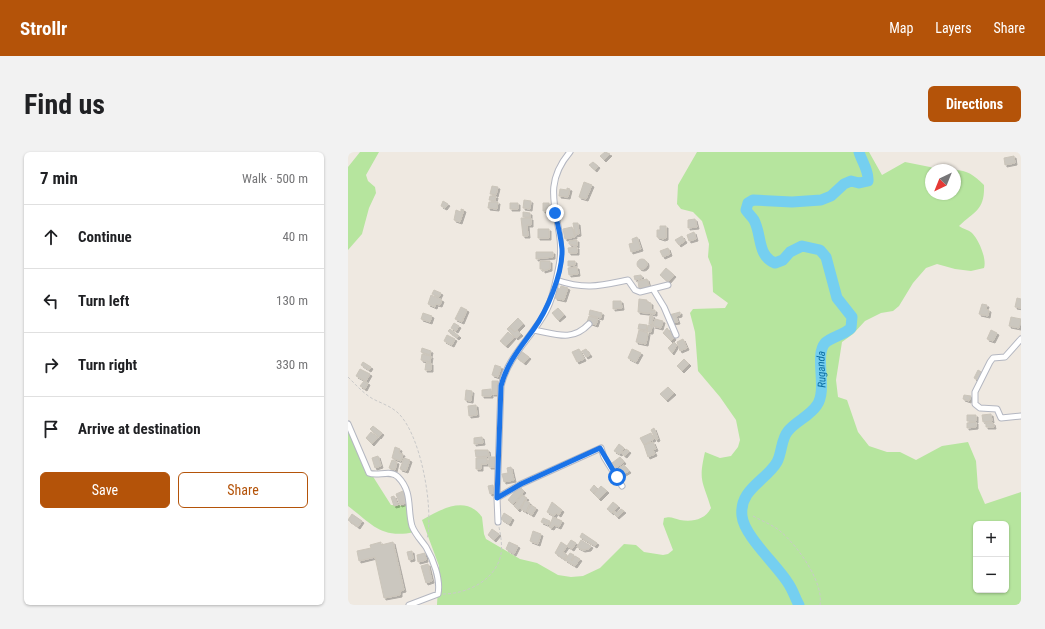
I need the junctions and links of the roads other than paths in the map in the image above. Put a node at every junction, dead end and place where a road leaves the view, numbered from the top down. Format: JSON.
{"nodes":[{"id":1,"x":570,"y":152,"type":"edge"},
{"id":2,"x":556,"y":280,"type":"junction"},
{"id":3,"x":668,"y":285,"type":"dead end"},
{"id":4,"x":653,"y":289,"type":"junction"},
{"id":5,"x":589,"y":324,"type":"dead end"},
{"id":6,"x":534,"y":330,"type":"junction"},
{"id":7,"x":676,"y":335,"type":"dead end"},
{"id":8,"x":1021,"y":339,"type":"edge"},
{"id":9,"x":1021,"y":416,"type":"edge"},
{"id":10,"x":348,"y":424,"type":"edge"},
{"id":11,"x":622,"y":486,"type":"dead end"},
{"id":12,"x":497,"y":498,"type":"junction"},
{"id":13,"x":498,"y":522,"type":"road end"},
{"id":14,"x":408,"y":605,"type":"edge"}],
"edges":[{"from":1,"to":2,"type":"street"},
{"from":2,"to":4,"type":"street"},
{"from":2,"to":6,"type":"street"},
{"from":3,"to":4,"type":"street"},
{"from":4,"to":7,"type":"street"},
{"from":5,"to":6,"type":"street"},
{"from":6,"to":12,"type":"street"},
{"from":8,"to":9,"type":"street"},
{"from":10,"to":14,"type":"street"},
{"from":11,"to":12,"type":"street"},
{"from":12,"to":13,"type":"street"}]}
